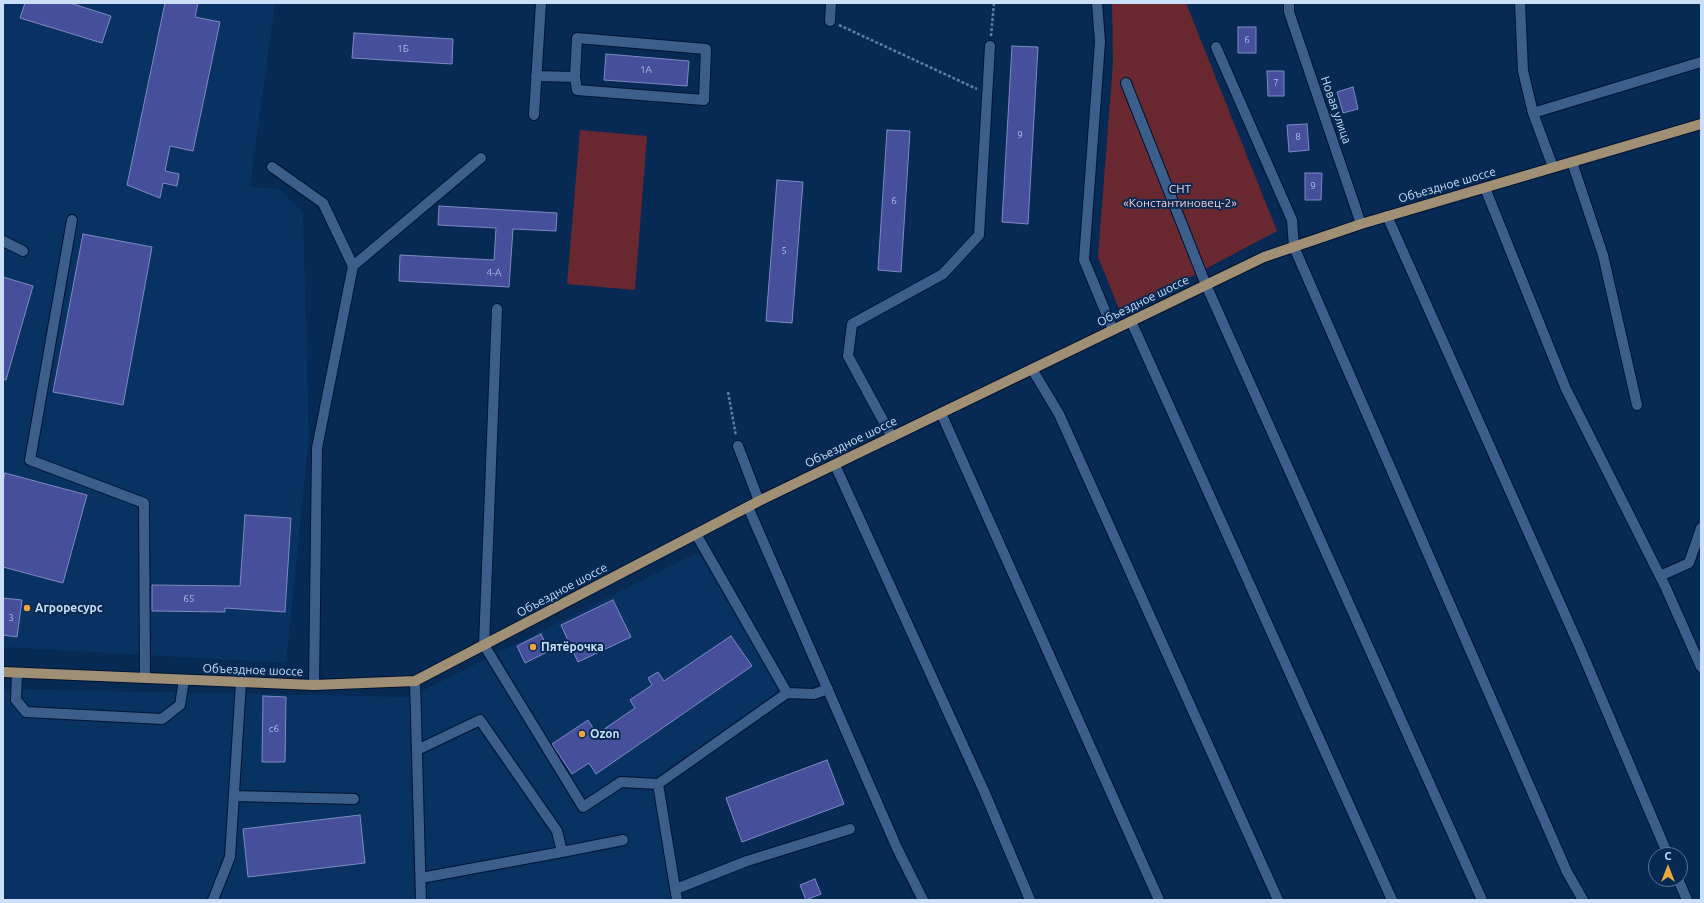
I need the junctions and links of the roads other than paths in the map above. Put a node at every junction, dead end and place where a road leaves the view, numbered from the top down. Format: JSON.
{"nodes":[{"id":1,"x":541,"y":3,"type":"edge"},
{"id":2,"x":831,"y":3,"type":"edge"},
{"id":3,"x":1097,"y":3,"type":"edge"},
{"id":4,"x":1289,"y":3,"type":"edge"},
{"id":5,"x":1520,"y":3,"type":"edge"},
{"id":6,"x":830,"y":21,"type":"road end"},
{"id":7,"x":990,"y":46,"type":"road end"},
{"id":8,"x":1216,"y":47,"type":"dead end"},
{"id":9,"x":1701,"y":62,"type":"edge"},
{"id":10,"x":536,"y":76,"type":"junction"},
{"id":11,"x":575,"y":77,"type":"junction"},
{"id":12,"x":1126,"y":83,"type":"dead end"},
{"id":13,"x":1533,"y":113,"type":"junction"},
{"id":14,"x":534,"y":115,"type":"dead end"},
{"id":15,"x":1701,"y":124,"type":"edge"},
{"id":16,"x":480,"y":158,"type":"dead end"},
{"id":17,"x":1572,"y":162,"type":"junction"},
{"id":18,"x":272,"y":167,"type":"dead end"},
{"id":19,"x":1553,"y":167,"type":"junction"},
{"id":20,"x":1485,"y":188,"type":"junction"},
{"id":21,"x":1387,"y":216,"type":"junction"},
{"id":22,"x":72,"y":220,"type":"dead end"},
{"id":23,"x":1361,"y":224,"type":"junction"},
{"id":24,"x":3,"y":241,"type":"edge"},
{"id":25,"x":1294,"y":247,"type":"junction"},
{"id":26,"x":23,"y":251,"type":"dead end"},
{"id":27,"x":353,"y":266,"type":"junction"},
{"id":28,"x":1206,"y":285,"type":"junction"},
{"id":29,"x":497,"y":309,"type":"dead end"},
{"id":30,"x":1131,"y":321,"type":"junction"},
{"id":31,"x":1113,"y":330,"type":"junction"},
{"id":32,"x":1032,"y":369,"type":"junction"},
{"id":33,"x":1637,"y":405,"type":"dead end"},
{"id":34,"x":941,"y":413,"type":"junction"},
{"id":35,"x":892,"y":437,"type":"junction"},
{"id":36,"x":738,"y":446,"type":"road end"},
{"id":37,"x":835,"y":465,"type":"junction"},
{"id":38,"x":759,"y":502,"type":"junction"},
{"id":39,"x":748,"y":507,"type":"junction"},
{"id":40,"x":1701,"y":528,"type":"edge"},
{"id":41,"x":696,"y":534,"type":"junction"},
{"id":42,"x":1660,"y":576,"type":"junction"},
{"id":43,"x":484,"y":645,"type":"junction"},
{"id":44,"x":1701,"y":667,"type":"edge"},
{"id":45,"x":3,"y":672,"type":"edge"},
{"id":46,"x":17,"y":673,"type":"junction"},
{"id":47,"x":145,"y":678,"type":"junction"},
{"id":48,"x":184,"y":680,"type":"junction"},
{"id":49,"x":415,"y":681,"type":"junction"},
{"id":50,"x":241,"y":682,"type":"junction"},
{"id":51,"x":314,"y":685,"type":"junction"},
{"id":52,"x":828,"y":689,"type":"junction"},
{"id":53,"x":787,"y":693,"type":"junction"},
{"id":54,"x":417,"y":750,"type":"junction"},
{"id":55,"x":658,"y":784,"type":"junction"},
{"id":56,"x":234,"y":796,"type":"junction"},
{"id":57,"x":354,"y":799,"type":"dead end"},
{"id":58,"x":850,"y":829,"type":"dead end"},
{"id":59,"x":623,"y":840,"type":"dead end"},
{"id":60,"x":1665,"y":847,"type":"edge"},
{"id":61,"x":562,"y":852,"type":"junction"},
{"id":62,"x":421,"y":878,"type":"junction"},
{"id":63,"x":1681,"y":887,"type":"edge"},
{"id":64,"x":676,"y":889,"type":"junction"},
{"id":65,"x":213,"y":900,"type":"edge"},
{"id":66,"x":422,"y":900,"type":"edge"},
{"id":67,"x":678,"y":900,"type":"edge"},
{"id":68,"x":923,"y":900,"type":"edge"},
{"id":69,"x":1030,"y":900,"type":"edge"},
{"id":70,"x":1158,"y":900,"type":"edge"},
{"id":71,"x":1278,"y":900,"type":"edge"},
{"id":72,"x":1392,"y":900,"type":"edge"},
{"id":73,"x":1482,"y":900,"type":"edge"},
{"id":74,"x":1583,"y":900,"type":"edge"},
{"id":75,"x":1687,"y":900,"type":"edge"}],
"edges":[{"from":1,"to":10,"type":"street"},
{"from":2,"to":6,"type":"street"},
{"from":3,"to":31,"type":"street"},
{"from":4,"to":23,"type":"street","name":"Новая улица"},
{"from":5,"to":13,"type":"street"},
{"from":7,"to":35,"type":"street"},
{"from":8,"to":25,"type":"street"},
{"from":9,"to":13,"type":"street"},
{"from":10,"to":11,"type":"street"},
{"from":10,"to":14,"type":"street"},
{"from":11,"to":11,"type":"street"},
{"from":12,"to":28,"type":"street"},
{"from":13,"to":19,"type":"street"},
{"from":15,"to":17,"type":"main road","name":"Объездное шоссе"},
{"from":16,"to":27,"type":"street"},
{"from":17,"to":19,"type":"main road","name":"Объездное шоссе"},
{"from":17,"to":33,"type":"street"},
{"from":18,"to":27,"type":"street"},
{"from":19,"to":20,"type":"main road","name":"Объездное шоссе"},
{"from":20,"to":21,"type":"main road","name":"Объездное шоссе"},
{"from":20,"to":42,"type":"street"},
{"from":21,"to":23,"type":"main road","name":"Объездное шоссе"},
{"from":21,"to":60,"type":"street"},
{"from":22,"to":47,"type":"street"},
{"from":23,"to":25,"type":"main road","name":"Объездное шоссе"},
{"from":24,"to":26,"type":"street"},
{"from":25,"to":28,"type":"main road","name":"Объездное шоссе"},
{"from":25,"to":74,"type":"street"},
{"from":27,"to":51,"type":"street"},
{"from":28,"to":30,"type":"main road","name":"Объездное шоссе"},
{"from":28,"to":73,"type":"street"},
{"from":29,"to":43,"type":"street"},
{"from":30,"to":31,"type":"main road","name":"Объездное шоссе"},
{"from":30,"to":72,"type":"street"},
{"from":31,"to":32,"type":"main road","name":"Объездное шоссе"},
{"from":32,"to":34,"type":"main road","name":"Объездное шоссе"},
{"from":32,"to":71,"type":"street"},
{"from":34,"to":35,"type":"main road","name":"Объездное шоссе"},
{"from":34,"to":70,"type":"street"},
{"from":35,"to":37,"type":"main road","name":"Объездное шоссе"},
{"from":36,"to":38,"type":"street"},
{"from":37,"to":38,"type":"main road","name":"Объездное шоссе"},
{"from":37,"to":69,"type":"street"},
{"from":38,"to":39,"type":"main road","name":"Объездное шоссе"},
{"from":39,"to":41,"type":"main road","name":"Объездное шоссе"},
{"from":39,"to":52,"type":"street"},
{"from":40,"to":42,"type":"street"},
{"from":41,"to":43,"type":"main road","name":"Объездное шоссе"},
{"from":41,"to":53,"type":"street"},
{"from":42,"to":44,"type":"street"},
{"from":43,"to":49,"type":"main road","name":"Объездное шоссе"},
{"from":43,"to":55,"type":"street"},
{"from":45,"to":46,"type":"main road","name":"Объездное шоссе"},
{"from":46,"to":47,"type":"main road","name":"Объездное шоссе"},
{"from":46,"to":48,"type":"street"},
{"from":47,"to":48,"type":"main road","name":"Объездное шоссе"},
{"from":48,"to":50,"type":"main road","name":"Объездное шоссе"},
{"from":49,"to":51,"type":"main road","name":"Объездное шоссе"},
{"from":49,"to":54,"type":"street"},
{"from":50,"to":51,"type":"main road","name":"Объездное шоссе"},
{"from":50,"to":56,"type":"street"},
{"from":52,"to":53,"type":"street"},
{"from":52,"to":68,"type":"street"},
{"from":53,"to":55,"type":"street"},
{"from":54,"to":61,"type":"street"},
{"from":54,"to":62,"type":"street"},
{"from":55,"to":64,"type":"street"},
{"from":56,"to":57,"type":"street"},
{"from":56,"to":65,"type":"street"},
{"from":58,"to":64,"type":"street"},
{"from":59,"to":61,"type":"street"},
{"from":61,"to":62,"type":"street"},
{"from":62,"to":66,"type":"street"},
{"from":63,"to":75,"type":"street"},
{"from":64,"to":67,"type":"street"}]}
